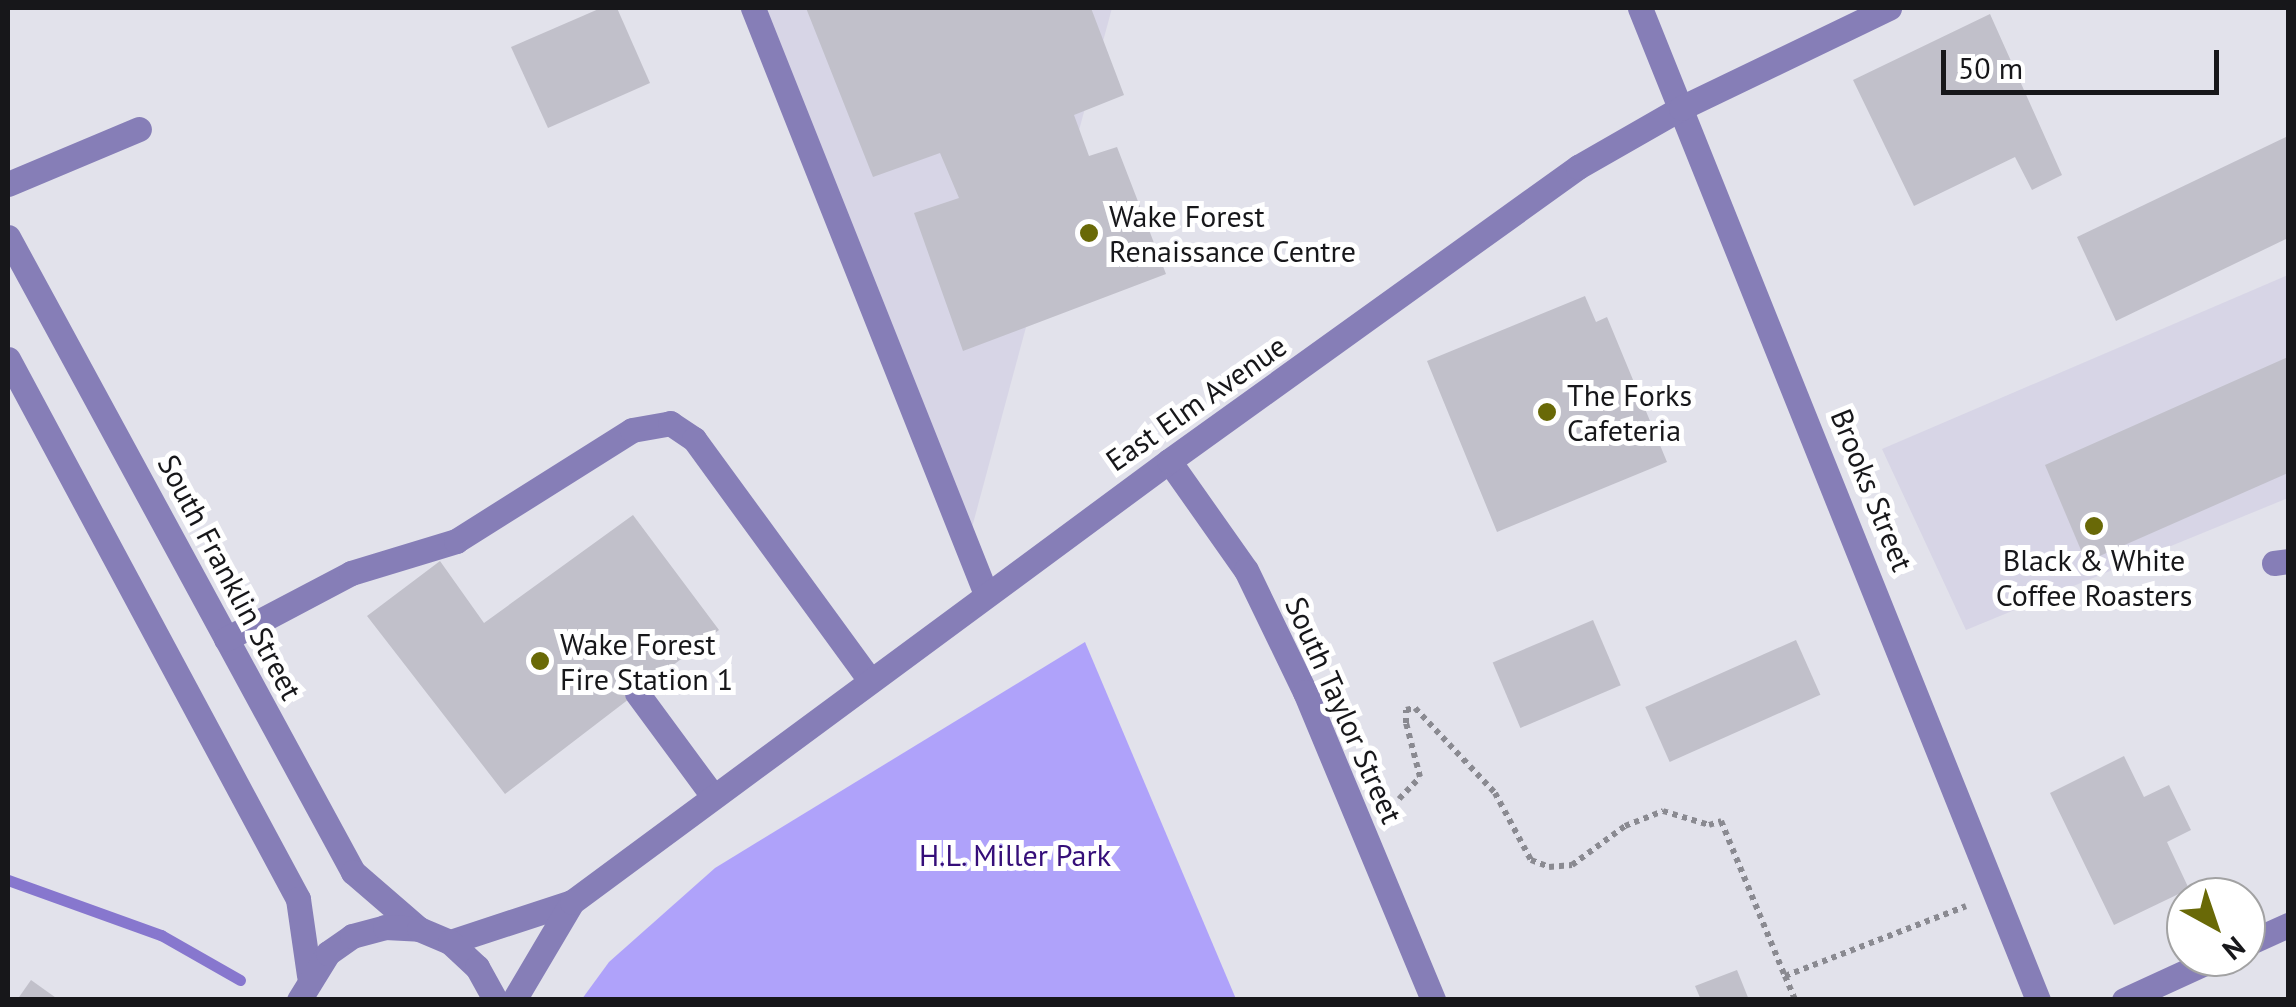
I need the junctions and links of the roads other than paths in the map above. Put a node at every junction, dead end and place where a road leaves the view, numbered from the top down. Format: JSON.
{"nodes":[{"id":1,"x":753,"y":8,"type":"edge"},
{"id":2,"x":1640,"y":8,"type":"edge"},
{"id":3,"x":1889,"y":8,"type":"edge"},
{"id":4,"x":1681,"y":108,"type":"junction"},
{"id":5,"x":139,"y":129,"type":"dead end"},
{"id":6,"x":8,"y":184,"type":"edge"},
{"id":7,"x":8,"y":236,"type":"edge"},
{"id":8,"x":8,"y":359,"type":"edge"},
{"id":9,"x":1169,"y":461,"type":"junction"},
{"id":10,"x":986,"y":594,"type":"junction"},
{"id":11,"x":226,"y":639,"type":"junction"},
{"id":12,"x":869,"y":679,"type":"junction"},
{"id":13,"x":637,"y":693,"type":"dead end"},
{"id":14,"x":713,"y":796,"type":"junction"},
{"id":15,"x":572,"y":902,"type":"junction"},
{"id":16,"x":419,"y":929,"type":"junction"},
{"id":17,"x":450,"y":942,"type":"junction"},
{"id":18,"x":2174,"y":977,"type":"edge"},
{"id":19,"x":304,"y":988,"type":"edge"},
{"id":20,"x":495,"y":1000,"type":"edge"},
{"id":21,"x":514,"y":1000,"type":"edge"},
{"id":22,"x":1433,"y":1000,"type":"edge"},
{"id":23,"x":2038,"y":1000,"type":"edge"},
{"id":24,"x":2124,"y":1000,"type":"edge"}],
"edges":[{"from":1,"to":10,"type":"street"},
{"from":2,"to":4,"type":"street","name":"Brooks Street"},
{"from":3,"to":4,"type":"street","name":"East Elm Avenue"},
{"from":4,"to":9,"type":"street","name":"East Elm Avenue"},
{"from":4,"to":23,"type":"street","name":"Brooks Street"},
{"from":5,"to":6,"type":"street"},
{"from":7,"to":11,"type":"street","name":"South Franklin Street"},
{"from":8,"to":19,"type":"street"},
{"from":9,"to":10,"type":"street","name":"East Elm Avenue"},
{"from":9,"to":22,"type":"street","name":"South Taylor Street"},
{"from":10,"to":12,"type":"street","name":"East Elm Avenue"},
{"from":11,"to":12,"type":"street"},
{"from":11,"to":16,"type":"street","name":"South Franklin Street"},
{"from":12,"to":14,"type":"street","name":"East Elm Avenue"},
{"from":13,"to":14,"type":"street"},
{"from":14,"to":15,"type":"street","name":"East Elm Avenue"},
{"from":15,"to":17,"type":"street","name":"East Elm Avenue"},
{"from":15,"to":21,"type":"street","name":"East Elm Avenue"},
{"from":16,"to":17,"type":"street"},
{"from":16,"to":19,"type":"street"},
{"from":17,"to":20,"type":"street"},
{"from":18,"to":24,"type":"street"}]}
